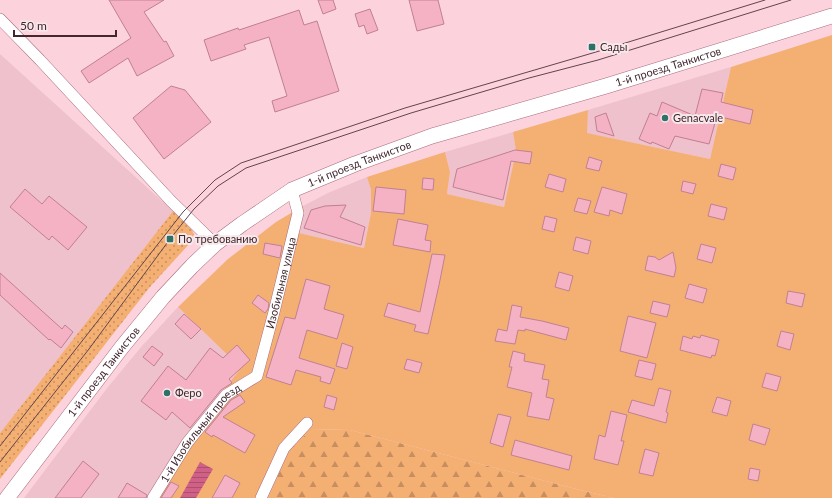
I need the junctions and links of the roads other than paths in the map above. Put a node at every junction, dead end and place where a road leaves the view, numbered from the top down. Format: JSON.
{"nodes":[{"id":1,"x":832,"y":16,"type":"edge"},
{"id":2,"x":0,"y":19,"type":"edge"},
{"id":3,"x":292,"y":190,"type":"junction"},
{"id":4,"x":215,"y":244,"type":"junction"},
{"id":5,"x":256,"y":376,"type":"joint"},
{"id":6,"x":307,"y":423,"type":"dead end"},
{"id":7,"x":7,"y":498,"type":"edge"},
{"id":8,"x":152,"y":498,"type":"edge"},
{"id":9,"x":261,"y":498,"type":"edge"}],
"edges":[{"from":1,"to":3,"type":"main road","name":"1-й проезд Танкистов"},
{"from":2,"to":4,"type":"street"},
{"from":3,"to":4,"type":"main road","name":"1-й проезд Танкистов"},
{"from":3,"to":5,"type":"street","name":"Изобильная улица"},
{"from":4,"to":7,"type":"main road","name":"1-й проезд Танкистов"},
{"from":5,"to":8,"type":"street","name":"1-й Изобильный проезд"},
{"from":6,"to":9,"type":"street"}]}
